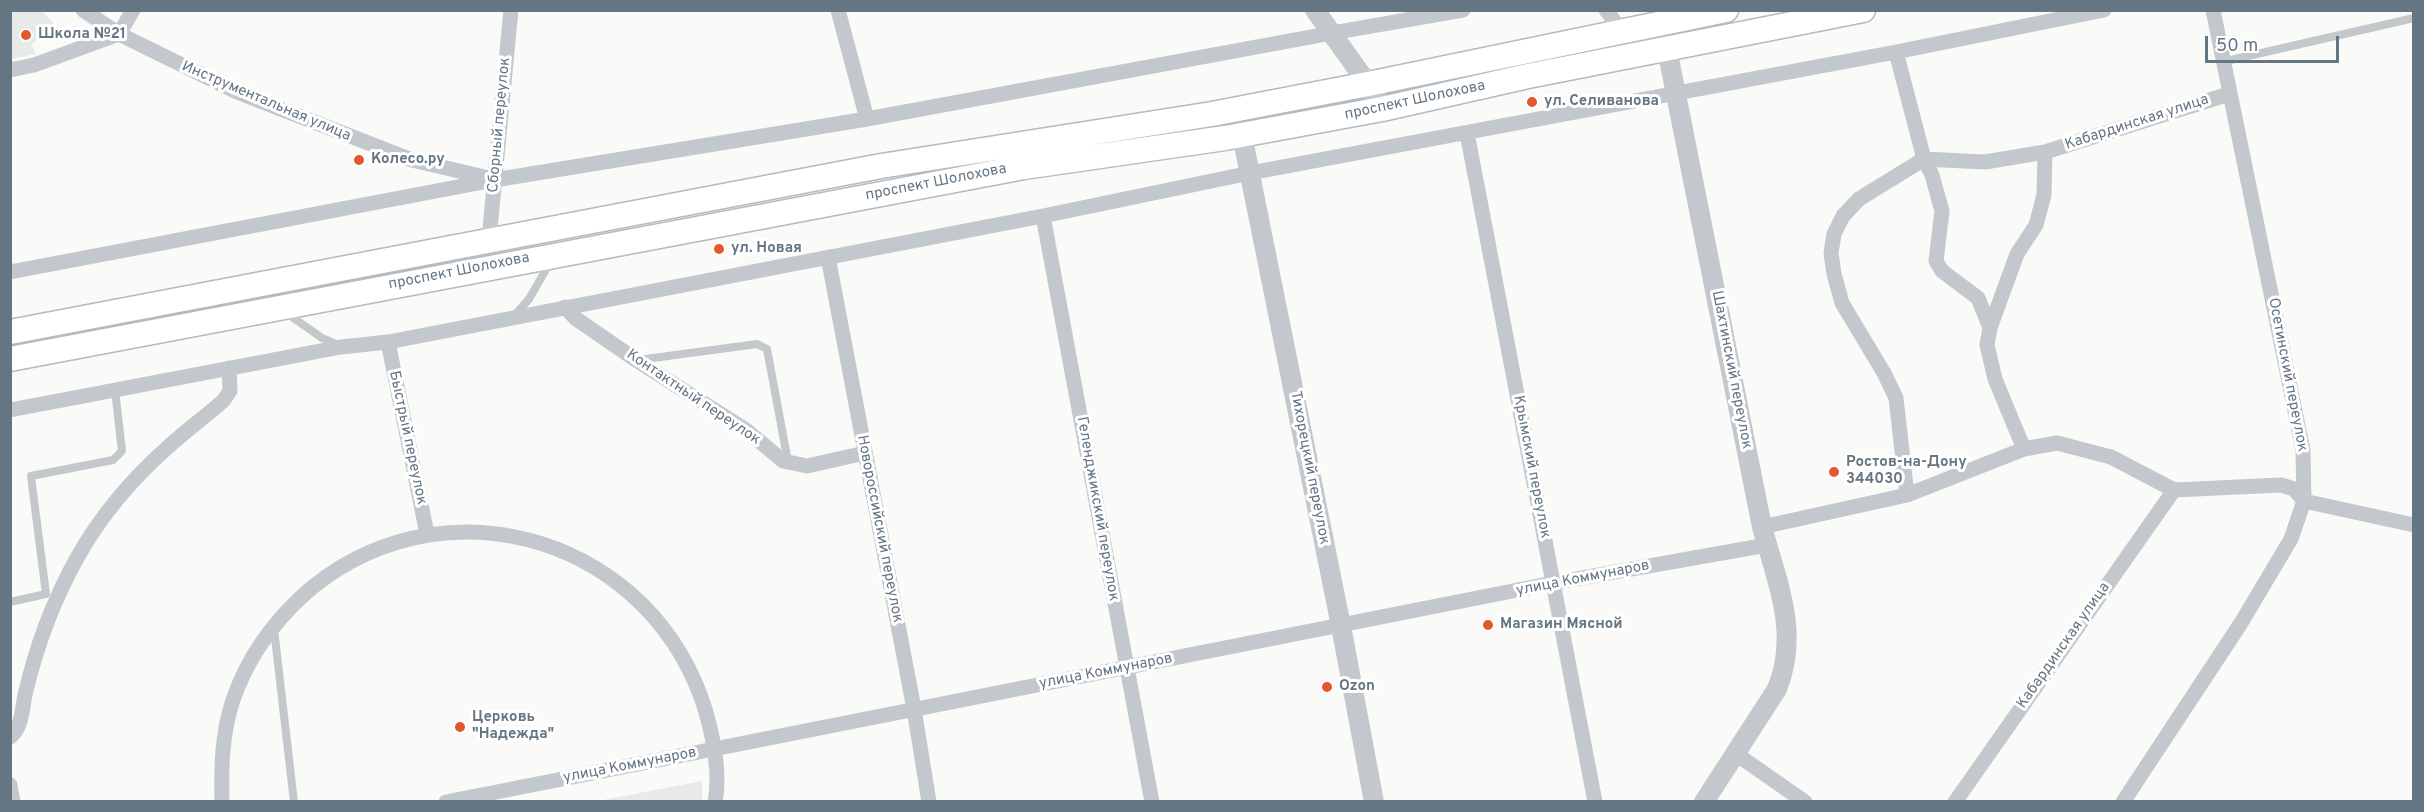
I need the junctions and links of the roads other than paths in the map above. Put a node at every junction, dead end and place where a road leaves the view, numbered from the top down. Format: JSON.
{"nodes":[{"id":1,"x":83,"y":10,"type":"edge"},
{"id":2,"x":133,"y":10,"type":"edge"},
{"id":3,"x":511,"y":10,"type":"edge"},
{"id":4,"x":838,"y":10,"type":"edge"},
{"id":5,"x":1315,"y":10,"type":"edge"},
{"id":6,"x":1463,"y":10,"type":"edge"},
{"id":7,"x":1606,"y":10,"type":"edge"},
{"id":8,"x":1726,"y":10,"type":"edge"},
{"id":9,"x":1863,"y":10,"type":"edge"},
{"id":10,"x":2104,"y":10,"type":"edge"},
{"id":11,"x":2213,"y":10,"type":"edge"},
{"id":12,"x":2414,"y":18,"type":"edge"},
{"id":13,"x":1622,"y":32,"type":"junction"},
{"id":14,"x":1332,"y":33,"type":"junction"},
{"id":15,"x":118,"y":34,"type":"junction"},
{"id":16,"x":1667,"y":49,"type":"junction"},
{"id":17,"x":1896,"y":52,"type":"junction"},
{"id":18,"x":2222,"y":62,"type":"junction"},
{"id":19,"x":10,"y":70,"type":"edge"},
{"id":20,"x":1368,"y":84,"type":"junction"},
{"id":21,"x":1677,"y":93,"type":"junction"},
{"id":22,"x":2229,"y":94,"type":"junction"},
{"id":23,"x":1382,"y":109,"type":"junction"},
{"id":24,"x":867,"y":119,"type":"junction"},
{"id":25,"x":1467,"y":133,"type":"junction"},
{"id":26,"x":1242,"y":135,"type":"junction"},
{"id":27,"x":2045,"y":152,"type":"junction"},
{"id":28,"x":1924,"y":159,"type":"junction"},
{"id":29,"x":1250,"y":173,"type":"junction"},
{"id":30,"x":494,"y":180,"type":"junction"},
{"id":31,"x":1044,"y":216,"type":"junction"},
{"id":32,"x":489,"y":239,"type":"junction"},
{"id":33,"x":554,"y":254,"type":"junction"},
{"id":34,"x":828,"y":257,"type":"junction"},
{"id":35,"x":10,"y":272,"type":"edge"},
{"id":36,"x":279,"y":307,"type":"junction"},
{"id":37,"x":565,"y":307,"type":"junction"},
{"id":38,"x":514,"y":316,"type":"junction"},
{"id":39,"x":1990,"y":328,"type":"junction"},
{"id":40,"x":10,"y":332,"type":"edge"},
{"id":41,"x":388,"y":342,"type":"junction"},
{"id":42,"x":341,"y":347,"type":"junction"},
{"id":43,"x":10,"y":359,"type":"edge"},
{"id":44,"x":636,"y":360,"type":"junction"},
{"id":45,"x":229,"y":368,"type":"junction"},
{"id":46,"x":115,"y":390,"type":"junction"},
{"id":47,"x":10,"y":410,"type":"edge"},
{"id":48,"x":2024,"y":449,"type":"junction"},
{"id":49,"x":865,"y":453,"type":"junction"},
{"id":50,"x":788,"y":462,"type":"junction"},
{"id":51,"x":2174,"y":490,"type":"junction"},
{"id":52,"x":1907,"y":495,"type":"junction"},
{"id":53,"x":2304,"y":501,"type":"junction"},
{"id":54,"x":2414,"y":525,"type":"edge"},
{"id":55,"x":427,"y":534,"type":"junction"},
{"id":56,"x":1765,"y":536,"type":"junction"},
{"id":57,"x":1554,"y":583,"type":"junction"},
{"id":58,"x":10,"y":602,"type":"edge"},
{"id":59,"x":274,"y":625,"type":"junction"},
{"id":60,"x":1341,"y":626,"type":"junction"},
{"id":61,"x":1127,"y":668,"type":"junction"},
{"id":62,"x":914,"y":709,"type":"junction"},
{"id":63,"x":10,"y":737,"type":"edge"},
{"id":64,"x":714,"y":750,"type":"junction"},
{"id":65,"x":1736,"y":754,"type":"junction"},
{"id":66,"x":10,"y":785,"type":"edge"},
{"id":67,"x":13,"y":801,"type":"edge"},
{"id":68,"x":222,"y":801,"type":"edge"},
{"id":69,"x":294,"y":801,"type":"edge"},
{"id":70,"x":446,"y":801,"type":"edge"},
{"id":71,"x":715,"y":801,"type":"edge"},
{"id":72,"x":929,"y":801,"type":"edge"},
{"id":73,"x":1152,"y":801,"type":"edge"},
{"id":74,"x":1374,"y":801,"type":"edge"},
{"id":75,"x":1595,"y":801,"type":"edge"},
{"id":76,"x":1704,"y":801,"type":"edge"},
{"id":77,"x":1805,"y":801,"type":"edge"},
{"id":78,"x":1955,"y":801,"type":"edge"},
{"id":79,"x":2123,"y":801,"type":"edge"}],
"edges":[{"from":1,"to":15,"type":"street","name":"Инструментальная улица"},
{"from":2,"to":15,"type":"street"},
{"from":3,"to":30,"type":"street","name":"Сборный переулок"},
{"from":4,"to":24,"type":"street"},
{"from":5,"to":14,"type":"street"},
{"from":6,"to":14,"type":"street"},
{"from":7,"to":13,"type":"street"},
{"from":8,"to":13,"type":"main road","name":"проспект Шолохова"},
{"from":9,"to":16,"type":"main road","name":"проспект Шолохова"},
{"from":10,"to":17,"type":"street"},
{"from":11,"to":18,"type":"street","name":"Осетинский переулок"},
{"from":12,"to":18,"type":"lane"},
{"from":13,"to":20,"type":"main road","name":"проспект Шолохова"},
{"from":14,"to":20,"type":"street"},
{"from":14,"to":24,"type":"street"},
{"from":15,"to":19,"type":"street"},
{"from":15,"to":30,"type":"street","name":"Инструментальная улица"},
{"from":16,"to":21,"type":"street","name":"Шахтинский переулок"},
{"from":16,"to":23,"type":"main road","name":"проспект Шолохова"},
{"from":17,"to":21,"type":"street"},
{"from":17,"to":28,"type":"street"},
{"from":18,"to":22,"type":"street","name":"Осетинский переулок"},
{"from":20,"to":23,"type":"street"},
{"from":20,"to":32,"type":"main road","name":"проспект Шолохова"},
{"from":21,"to":25,"type":"street"},
{"from":21,"to":56,"type":"street","name":"Шахтинский переулок"},
{"from":22,"to":27,"type":"street","name":"Кабардинская улица"},
{"from":22,"to":53,"type":"street","name":"Осетинский переулок"},
{"from":23,"to":26,"type":"main road","name":"проспект Шолохова"},
{"from":24,"to":30,"type":"street"},
{"from":25,"to":29,"type":"street"},
{"from":25,"to":57,"type":"street","name":"Крымский переулок"},
{"from":26,"to":29,"type":"street","name":"Тихорецкий переулок"},
{"from":26,"to":33,"type":"main road","name":"проспект Шолохова"},
{"from":27,"to":28,"type":"street","name":"Кабардинская улица"},
{"from":27,"to":39,"type":"street","name":"Кабардинская улица"},
{"from":28,"to":39,"type":"street"},
{"from":28,"to":52,"type":"street"},
{"from":29,"to":31,"type":"street"},
{"from":29,"to":60,"type":"street","name":"Тихорецкий переулок"},
{"from":30,"to":32,"type":"street","name":"Сборный переулок"},
{"from":30,"to":35,"type":"street"},
{"from":31,"to":34,"type":"street"},
{"from":31,"to":61,"type":"street","name":"Геленджикский переулок"},
{"from":32,"to":40,"type":"main road","name":"проспект Шолохова"},
{"from":33,"to":36,"type":"main road","name":"проспект Шолохова"},
{"from":33,"to":38,"type":"lane"},
{"from":34,"to":37,"type":"street"},
{"from":34,"to":49,"type":"street","name":"Новороссийский переулок"},
{"from":36,"to":42,"type":"lane"},
{"from":36,"to":43,"type":"main road","name":"проспект Шолохова"},
{"from":37,"to":38,"type":"street"},
{"from":37,"to":44,"type":"street","name":"Контактный переулок"},
{"from":38,"to":41,"type":"street"},
{"from":39,"to":48,"type":"street"},
{"from":41,"to":42,"type":"street"},
{"from":41,"to":55,"type":"street","name":"Быстрый переулок"},
{"from":42,"to":45,"type":"street"},
{"from":44,"to":50,"type":"street","name":"Контактный переулок"},
{"from":44,"to":50,"type":"lane"},
{"from":45,"to":46,"type":"street"},
{"from":45,"to":63,"type":"street"},
{"from":46,"to":47,"type":"street"},
{"from":46,"to":58,"type":"lane"},
{"from":48,"to":51,"type":"street","name":"улица Коммунаров"},
{"from":48,"to":52,"type":"street","name":"улица Коммунаров"},
{"from":49,"to":50,"type":"street"},
{"from":49,"to":62,"type":"street","name":"Новороссийский переулок"},
{"from":51,"to":53,"type":"street"},
{"from":51,"to":78,"type":"street","name":"Кабардинская улица"},
{"from":52,"to":56,"type":"street","name":"улица Коммунаров"},
{"from":53,"to":54,"type":"street"},
{"from":53,"to":79,"type":"street","name":"Осетинский переулок"},
{"from":55,"to":59,"type":"street"},
{"from":55,"to":64,"type":"street"},
{"from":56,"to":57,"type":"street","name":"улица Коммунаров"},
{"from":56,"to":65,"type":"street","name":"Шахтинский переулок"},
{"from":57,"to":60,"type":"street","name":"улица Коммунаров"},
{"from":57,"to":75,"type":"street","name":"Крымский переулок"},
{"from":59,"to":68,"type":"street"},
{"from":59,"to":69,"type":"lane"},
{"from":60,"to":61,"type":"street","name":"улица Коммунаров"},
{"from":60,"to":74,"type":"street","name":"Тихорецкий переулок"},
{"from":61,"to":62,"type":"street","name":"улица Коммунаров"},
{"from":61,"to":73,"type":"street","name":"Геленджикский переулок"},
{"from":62,"to":64,"type":"street","name":"улица Коммунаров"},
{"from":62,"to":72,"type":"street","name":"Новороссийский переулок"},
{"from":64,"to":70,"type":"street","name":"улица Коммунаров"},
{"from":64,"to":71,"type":"street"},
{"from":65,"to":76,"type":"street","name":"Шахтинский переулок"},
{"from":65,"to":77,"type":"street"},
{"from":66,"to":67,"type":"street"}]}
